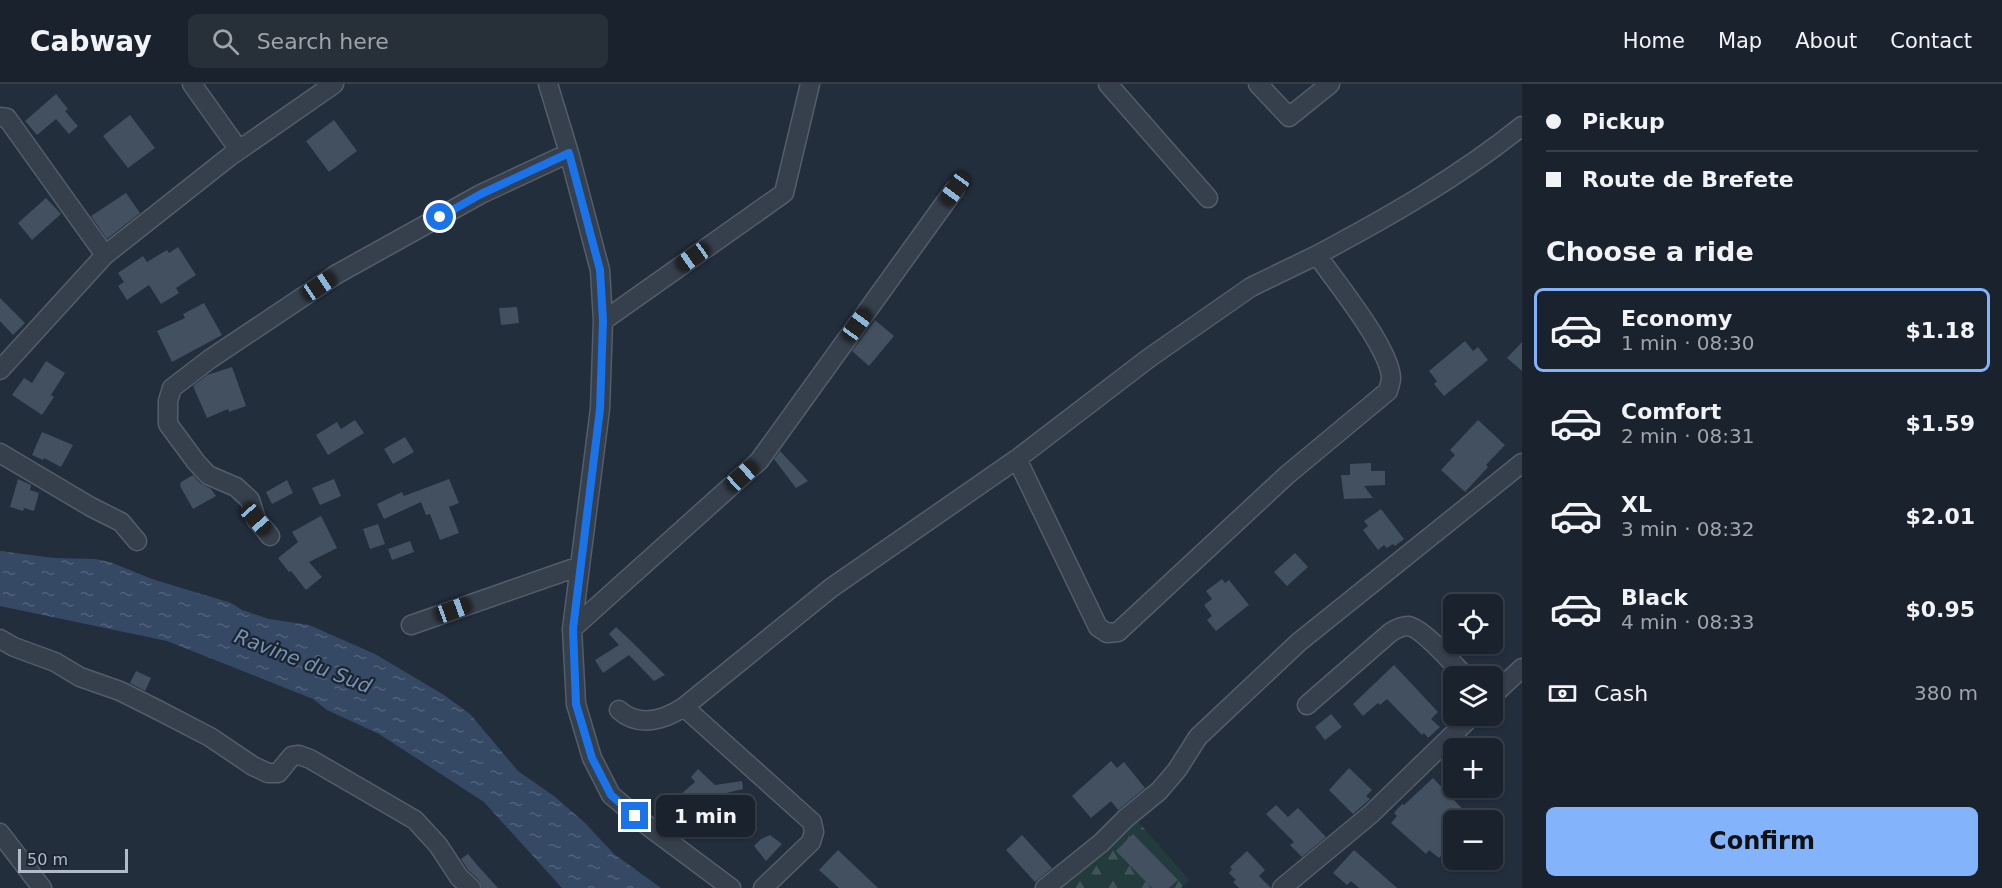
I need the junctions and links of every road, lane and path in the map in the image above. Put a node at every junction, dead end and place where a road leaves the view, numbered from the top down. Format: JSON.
{"nodes":[{"id":1,"x":192,"y":84,"type":"edge"},
{"id":2,"x":334,"y":84,"type":"edge"},
{"id":3,"x":548,"y":84,"type":"edge"},
{"id":4,"x":810,"y":84,"type":"edge"},
{"id":5,"x":1108,"y":84,"type":"edge"},
{"id":6,"x":1258,"y":84,"type":"edge"},
{"id":7,"x":1330,"y":84,"type":"edge"},
{"id":8,"x":0,"y":117,"type":"edge"},
{"id":9,"x":1522,"y":126,"type":"edge"},
{"id":10,"x":238,"y":150,"type":"junction"},
{"id":11,"x":569,"y":153,"type":"junction"},
{"id":12,"x":955,"y":189,"type":"dead end"},
{"id":13,"x":1208,"y":198,"type":"dead end"},
{"id":14,"x":105,"y":255,"type":"junction"},
{"id":15,"x":1317,"y":255,"type":"junction"},
{"id":16,"x":603,"y":321,"type":"junction"},
{"id":17,"x":0,"y":370,"type":"edge"},
{"id":18,"x":0,"y":453,"type":"edge"},
{"id":19,"x":1017,"y":459,"type":"junction"},
{"id":20,"x":1522,"y":463,"type":"edge"},
{"id":21,"x":270,"y":536,"type":"dead end"},
{"id":22,"x":137,"y":541,"type":"dead end"},
{"id":23,"x":580,"y":566,"type":"junction"},
{"id":24,"x":411,"y":625,"type":"dead end"},
{"id":25,"x":573,"y":629,"type":"junction"},
{"id":26,"x":0,"y":639,"type":"edge"},
{"id":27,"x":1455,"y":666,"type":"edge"},
{"id":28,"x":1522,"y":668,"type":"edge"},
{"id":29,"x":1503,"y":686,"type":"edge"},
{"id":30,"x":1307,"y":705,"type":"dead end"},
{"id":31,"x":684,"y":707,"type":"junction"},
{"id":32,"x":619,"y":710,"type":"dead end"},
{"id":33,"x":1462,"y":726,"type":"edge"},
{"id":34,"x":0,"y":833,"type":"edge"},
{"id":35,"x":42,"y":888,"type":"edge"},
{"id":36,"x":471,"y":888,"type":"edge"},
{"id":37,"x":731,"y":888,"type":"edge"},
{"id":38,"x":763,"y":888,"type":"edge"},
{"id":39,"x":1046,"y":888,"type":"edge"},
{"id":40,"x":1282,"y":888,"type":"edge"}],
"edges":[{"from":1,"to":10,"type":"street"},
{"from":2,"to":10,"type":"street"},
{"from":3,"to":11,"type":"street"},
{"from":4,"to":16,"type":"street"},
{"from":5,"to":13,"type":"street"},
{"from":6,"to":7,"type":"street"},
{"from":8,"to":14,"type":"street"},
{"from":9,"to":15,"type":"street"},
{"from":10,"to":14,"type":"street"},
{"from":11,"to":16,"type":"street"},
{"from":11,"to":21,"type":"street"},
{"from":12,"to":25,"type":"street"},
{"from":14,"to":17,"type":"street"},
{"from":15,"to":19,"type":"street"},
{"from":15,"to":19,"type":"street"},
{"from":16,"to":23,"type":"street"},
{"from":18,"to":22,"type":"street"},
{"from":19,"to":31,"type":"street"},
{"from":20,"to":39,"type":"street"},
{"from":23,"to":24,"type":"street"},
{"from":23,"to":25,"type":"street"},
{"from":25,"to":37,"type":"street"},
{"from":26,"to":36,"type":"street"},
{"from":27,"to":30,"type":"street"},
{"from":28,"to":29,"type":"street"},
{"from":31,"to":32,"type":"street"},
{"from":31,"to":38,"type":"street"},
{"from":33,"to":40,"type":"street"},
{"from":34,"to":35,"type":"street"}]}
